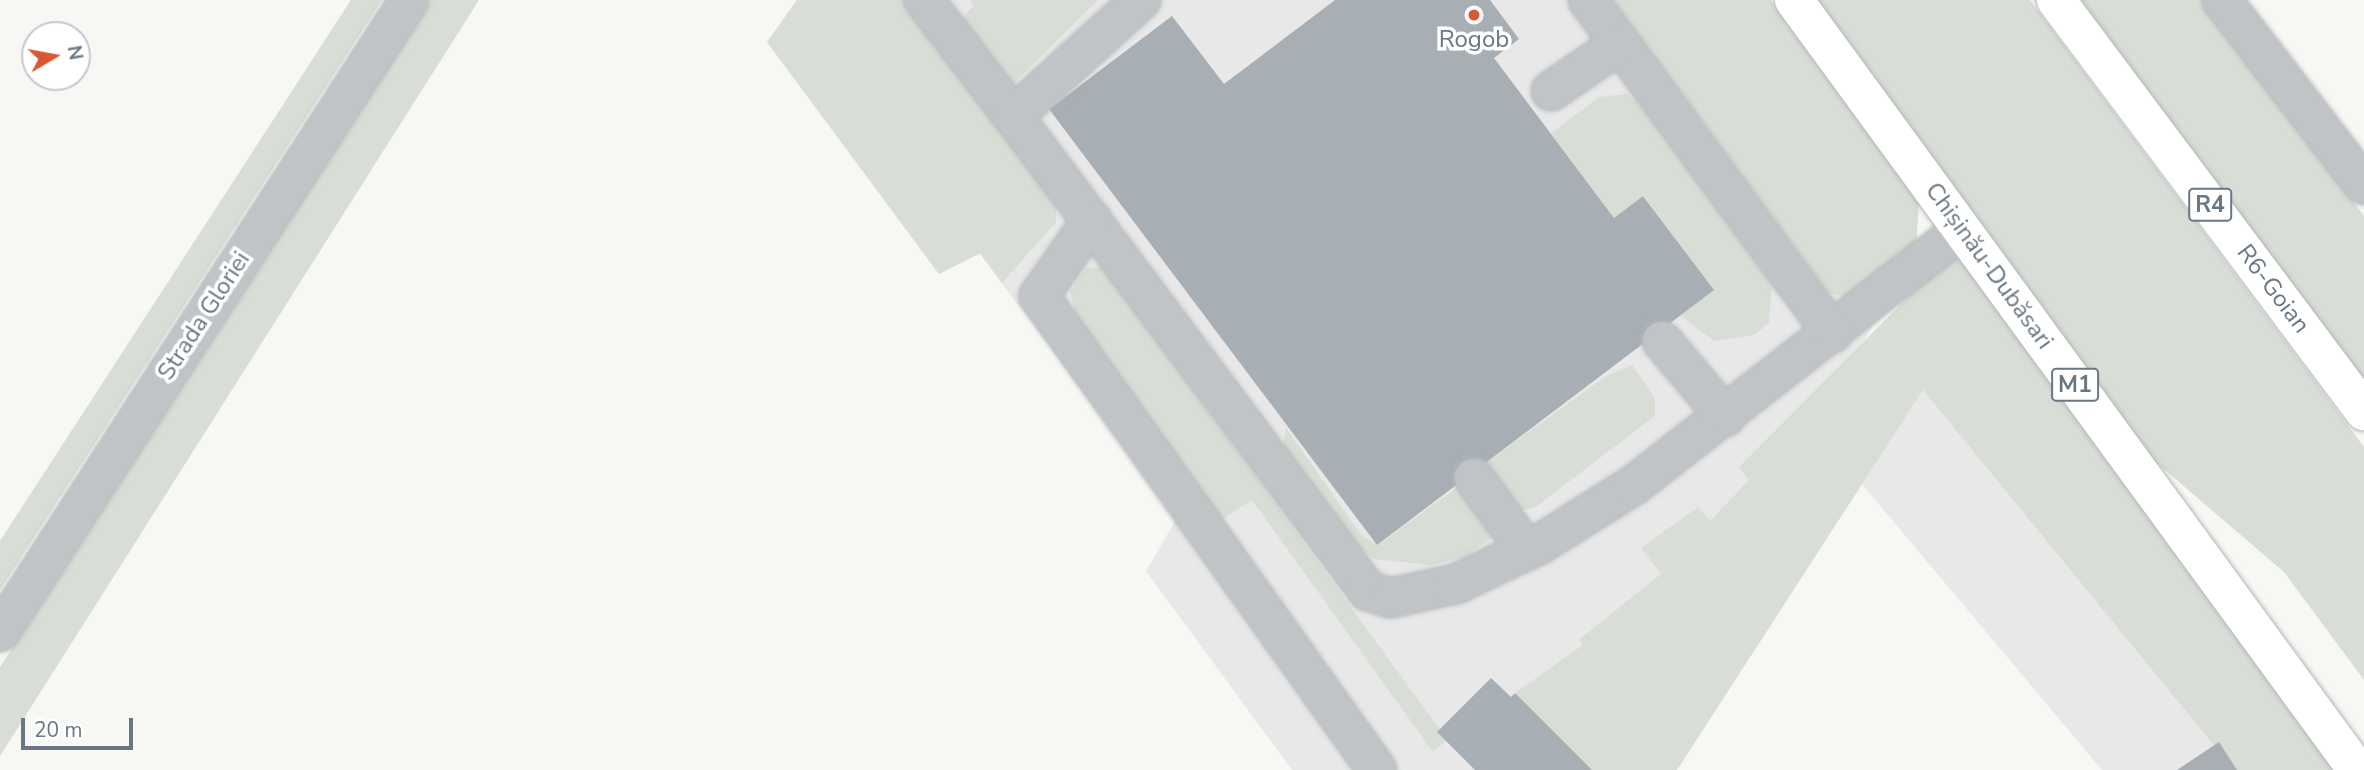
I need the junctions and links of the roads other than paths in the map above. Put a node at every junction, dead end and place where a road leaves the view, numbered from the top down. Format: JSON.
{"nodes":[{"id":1,"x":409,"y":0,"type":"edge"},
{"id":2,"x":924,"y":0,"type":"edge"},
{"id":3,"x":1141,"y":0,"type":"edge"},
{"id":4,"x":1588,"y":0,"type":"edge"},
{"id":5,"x":1794,"y":0,"type":"edge"},
{"id":6,"x":2056,"y":0,"type":"edge"},
{"id":7,"x":2221,"y":0,"type":"edge"},
{"id":8,"x":1620,"y":44,"type":"junction"},
{"id":9,"x":1551,"y":91,"type":"dead end"},
{"id":10,"x":1013,"y":116,"type":"junction"},
{"id":11,"x":2364,"y":184,"type":"edge"},
{"id":12,"x":1092,"y":220,"type":"junction"},
{"id":13,"x":1962,"y":230,"type":"junction"},
{"id":14,"x":1833,"y":333,"type":"junction"},
{"id":15,"x":1662,"y":341,"type":"dead end"},
{"id":16,"x":2364,"y":411,"type":"edge"},
{"id":17,"x":1726,"y":417,"type":"junction"},
{"id":18,"x":1474,"y":478,"type":"dead end"},
{"id":19,"x":1527,"y":551,"type":"junction"},
{"id":20,"x":0,"y":632,"type":"edge"},
{"id":21,"x":1377,"y":770,"type":"edge"},
{"id":22,"x":2357,"y":770,"type":"edge"}],
"edges":[{"from":1,"to":20,"type":"street","name":"Strada Gloriei"},
{"from":2,"to":10,"type":"street"},
{"from":3,"to":10,"type":"street"},
{"from":4,"to":8,"type":"street"},
{"from":5,"to":13,"type":"main road","name":"Chișinău-Dubăsari","number":"M1"},
{"from":6,"to":16,"type":"main road","name":"R6-Goian","number":"R4"},
{"from":7,"to":11,"type":"street"},
{"from":8,"to":9,"type":"street"},
{"from":8,"to":14,"type":"street"},
{"from":10,"to":12,"type":"street"},
{"from":12,"to":19,"type":"street"},
{"from":12,"to":21,"type":"street"},
{"from":13,"to":14,"type":"street"},
{"from":13,"to":22,"type":"main road","name":"Chișinău-Dubăsari","number":"M1"},
{"from":14,"to":17,"type":"street"},
{"from":15,"to":17,"type":"street"},
{"from":17,"to":19,"type":"street"},
{"from":18,"to":19,"type":"street"}]}
